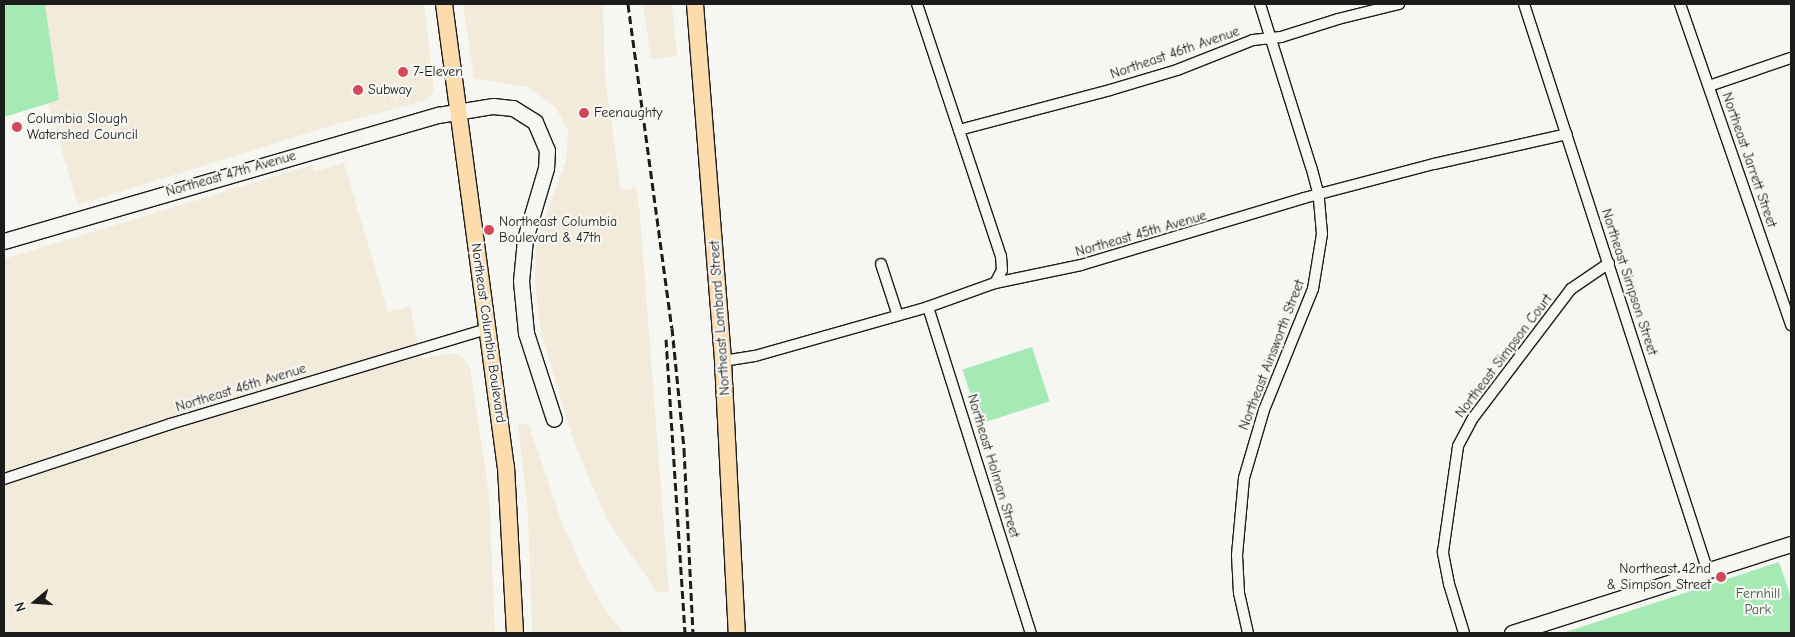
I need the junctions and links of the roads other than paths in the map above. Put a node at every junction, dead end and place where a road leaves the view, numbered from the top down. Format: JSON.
{"nodes":[{"id":1,"x":444,"y":4,"type":"edge"},
{"id":2,"x":695,"y":4,"type":"edge"},
{"id":3,"x":917,"y":4,"type":"edge"},
{"id":4,"x":1260,"y":4,"type":"edge"},
{"id":5,"x":1400,"y":4,"type":"edge"},
{"id":6,"x":1524,"y":4,"type":"edge"},
{"id":7,"x":1680,"y":4,"type":"edge"},
{"id":8,"x":1271,"y":38,"type":"junction"},
{"id":9,"x":1791,"y":58,"type":"edge"},
{"id":10,"x":1709,"y":86,"type":"junction"},
{"id":11,"x":458,"y":112,"type":"junction"},
{"id":12,"x":959,"y":130,"type":"junction"},
{"id":13,"x":1567,"y":134,"type":"junction"},
{"id":14,"x":1319,"y":196,"type":"junction"},
{"id":15,"x":4,"y":241,"type":"edge"},
{"id":16,"x":1609,"y":263,"type":"junction"},
{"id":17,"x":881,"y":264,"type":"dead end"},
{"id":18,"x":995,"y":283,"type":"junction"},
{"id":19,"x":928,"y":307,"type":"junction"},
{"id":20,"x":897,"y":313,"type":"junction"},
{"id":21,"x":1791,"y":325,"type":"edge"},
{"id":22,"x":488,"y":329,"type":"junction"},
{"id":23,"x":723,"y":361,"type":"junction"},
{"id":24,"x":554,"y":419,"type":"dead end"},
{"id":25,"x":4,"y":479,"type":"edge"},
{"id":26,"x":1791,"y":544,"type":"edge"},
{"id":27,"x":1708,"y":569,"type":"junction"},
{"id":28,"x":515,"y":633,"type":"edge"},
{"id":29,"x":737,"y":633,"type":"edge"},
{"id":30,"x":1031,"y":633,"type":"edge"},
{"id":31,"x":1248,"y":633,"type":"edge"},
{"id":32,"x":1464,"y":633,"type":"edge"},
{"id":33,"x":1512,"y":633,"type":"edge"}],
"edges":[{"from":1,"to":11,"type":"main road","name":"Northeast Columbia Boulevard"},
{"from":2,"to":23,"type":"main road","name":"Northeast Lombard Street"},
{"from":3,"to":12,"type":"street"},
{"from":4,"to":8,"type":"street","name":"Northeast Ainsworth Street"},
{"from":5,"to":8,"type":"street","name":"Northeast 46th Avenue"},
{"from":6,"to":13,"type":"street","name":"Northeast Simpson Street"},
{"from":7,"to":10,"type":"street","name":"Northeast Jarrett Street"},
{"from":8,"to":12,"type":"street","name":"Northeast 46th Avenue"},
{"from":8,"to":14,"type":"street","name":"Northeast Ainsworth Street"},
{"from":9,"to":10,"type":"street"},
{"from":10,"to":21,"type":"street","name":"Northeast Jarrett Street"},
{"from":11,"to":15,"type":"street","name":"Northeast 47th Avenue"},
{"from":11,"to":22,"type":"main road","name":"Northeast Columbia Boulevard"},
{"from":11,"to":24,"type":"street","name":"Northeast 47th Avenue"},
{"from":12,"to":18,"type":"street"},
{"from":13,"to":14,"type":"street","name":"Northeast 45th Avenue"},
{"from":13,"to":16,"type":"street","name":"Northeast Simpson Street"},
{"from":14,"to":18,"type":"street","name":"Northeast 45th Avenue"},
{"from":14,"to":31,"type":"street","name":"Northeast Ainsworth Street"},
{"from":16,"to":27,"type":"street","name":"Northeast Simpson Street"},
{"from":16,"to":32,"type":"street","name":"Northeast Simpson Court"},
{"from":17,"to":20,"type":"street"},
{"from":18,"to":19,"type":"street","name":"Northeast 45th Avenue"},
{"from":19,"to":20,"type":"street","name":"Northeast 45th Avenue"},
{"from":19,"to":30,"type":"street","name":"Northeast Holman Street"},
{"from":20,"to":23,"type":"street","name":"Northeast 45th Avenue"},
{"from":22,"to":25,"type":"street","name":"Northeast 46th Avenue"},
{"from":22,"to":28,"type":"main road","name":"Northeast Columbia Boulevard"},
{"from":23,"to":29,"type":"main road","name":"Northeast Lombard Street"},
{"from":26,"to":27,"type":"street"},
{"from":27,"to":33,"type":"street"}]}
